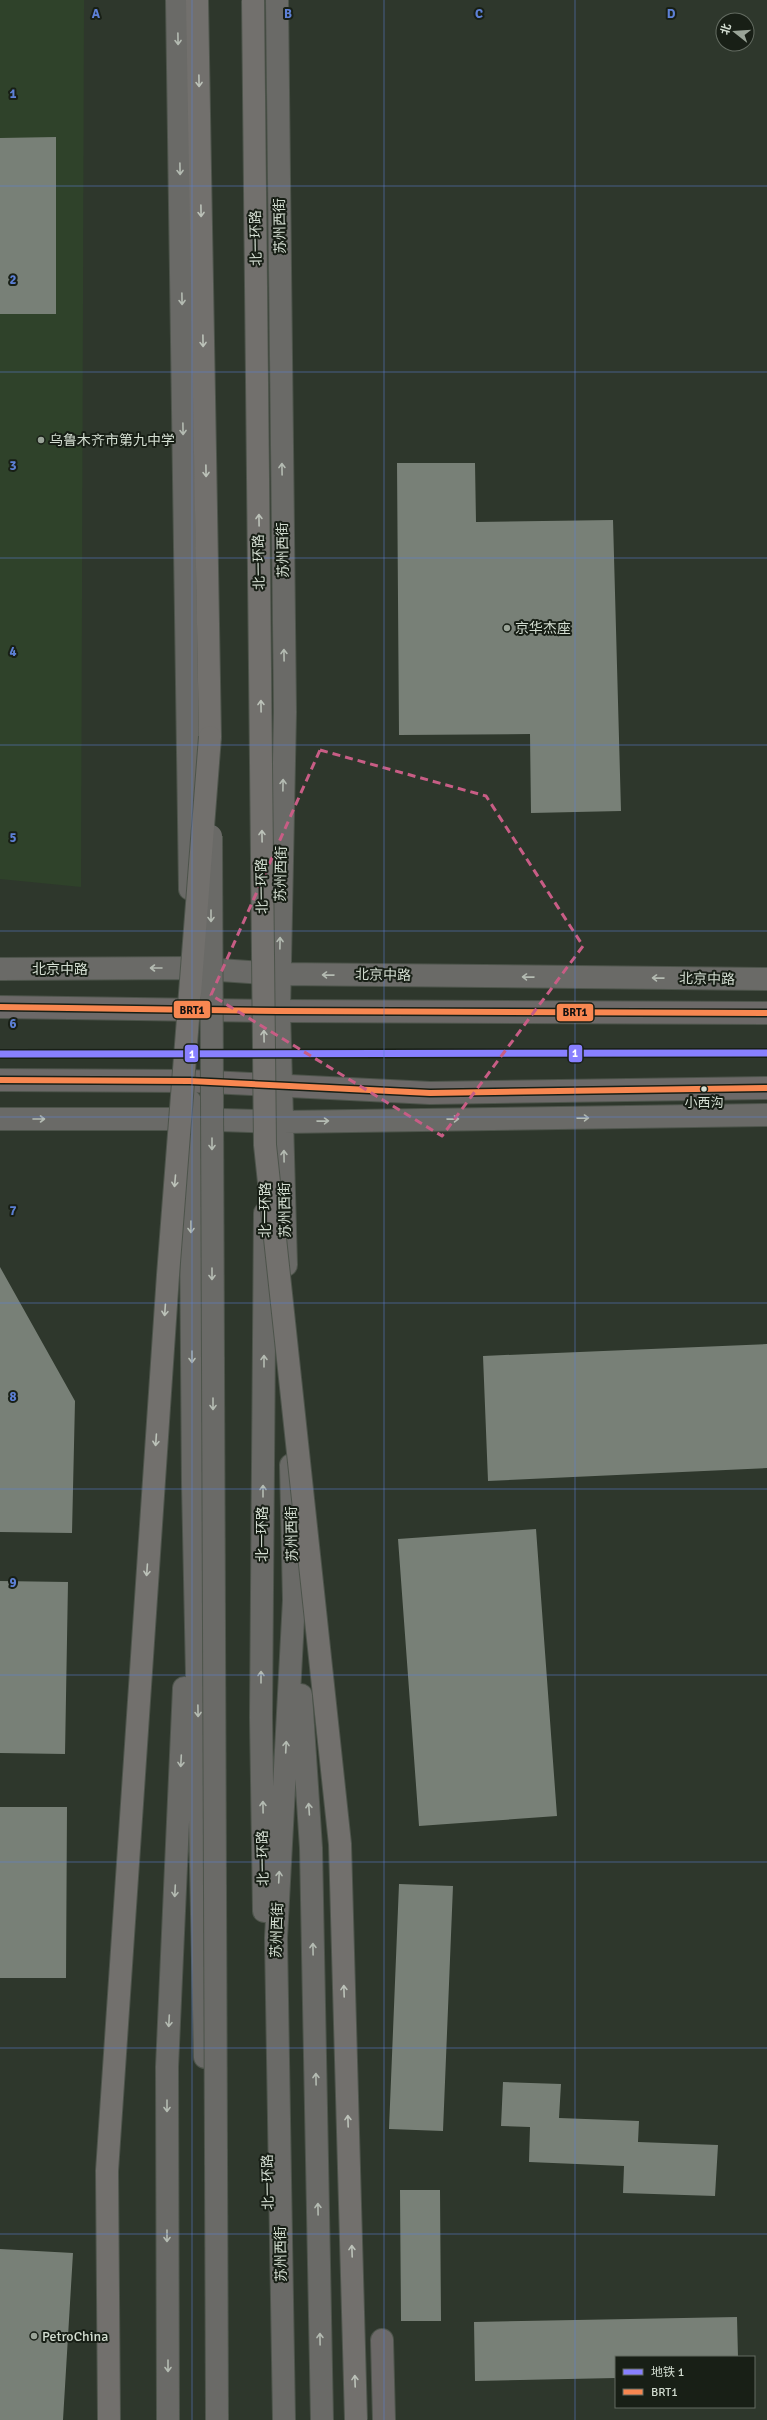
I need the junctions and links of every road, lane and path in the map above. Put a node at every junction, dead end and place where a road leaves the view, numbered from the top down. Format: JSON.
{"nodes":[{"id":1,"x":177,"y":0,"type":"edge"},
{"id":2,"x":197,"y":0,"type":"edge"},
{"id":3,"x":253,"y":0,"type":"edge"},
{"id":4,"x":277,"y":0,"type":"edge"},
{"id":5,"x":210,"y":737,"type":"junction"},
{"id":6,"x":0,"y":968,"type":"edge"},
{"id":7,"x":191,"y":968,"type":"junction"},
{"id":8,"x":279,"y":974,"type":"junction"},
{"id":9,"x":767,"y":980,"type":"edge"},
{"id":10,"x":0,"y":1007,"type":"edge"},
{"id":11,"x":190,"y":1009,"type":"junction"},
{"id":12,"x":279,"y":1011,"type":"junction"},
{"id":13,"x":767,"y":1013,"type":"edge"},
{"id":14,"x":0,"y":1080,"type":"edge"},
{"id":15,"x":190,"y":1081,"type":"junction"},
{"id":16,"x":281,"y":1086,"type":"junction"},
{"id":17,"x":767,"y":1088,"type":"edge"},
{"id":18,"x":767,"y":1115,"type":"edge"},
{"id":19,"x":190,"y":1118,"type":"junction"},
{"id":20,"x":0,"y":1119,"type":"edge"},
{"id":21,"x":283,"y":1122,"type":"junction"},
{"id":22,"x":265,"y":1145,"type":"junction"},
{"id":23,"x":193,"y":1484,"type":"junction"},
{"id":24,"x":294,"y":1600,"type":"junction"},
{"id":25,"x":382,"y":2340,"type":"dead end"},
{"id":26,"x":109,"y":2420,"type":"edge"},
{"id":27,"x":168,"y":2420,"type":"edge"},
{"id":28,"x":213,"y":2420,"type":"edge"},
{"id":29,"x":216,"y":2420,"type":"edge"},
{"id":30,"x":272,"y":2420,"type":"edge"},
{"id":31,"x":284,"y":2420,"type":"edge"},
{"id":32,"x":322,"y":2420,"type":"edge"},
{"id":33,"x":356,"y":2420,"type":"edge"},
{"id":34,"x":384,"y":2420,"type":"edge"}],
"edges":[{"from":1,"to":7,"type":"main road","one_way":true},
{"from":2,"to":5,"type":"highway","one_way":true},
{"from":22,"to":3,"type":"highway","name":"北一环路","one_way":true,"bridge":true},
{"from":8,"to":4,"type":"main road","name":"苏州西街","one_way":true},
{"from":5,"to":26,"type":"highway","one_way":true,"bridge":true},
{"from":5,"to":29,"type":"main road","one_way":true,"bridge":true},
{"from":7,"to":6,"type":"main road","name":"北京中路","one_way":true},
{"from":7,"to":8,"type":"main road","name":"北京中路"},
{"from":7,"to":11,"type":"main road"},
{"from":9,"to":8,"type":"main road","name":"北京中路","one_way":true},
{"from":8,"to":12,"type":"main road","name":"苏州西街"},
{"from":10,"to":11,"type":"street"},
{"from":11,"to":12,"type":"street"},
{"from":11,"to":15,"type":"main road"},
{"from":12,"to":13,"type":"street"},
{"from":12,"to":16,"type":"main road","name":"苏州西街"},
{"from":14,"to":15,"type":"street"},
{"from":15,"to":16,"type":"street"},
{"from":15,"to":19,"type":"main road"},
{"from":16,"to":17,"type":"street"},
{"from":16,"to":21,"type":"main road","name":"苏州西街"},
{"from":21,"to":18,"type":"main road","one_way":true},
{"from":20,"to":19,"type":"main road","one_way":true},
{"from":19,"to":21,"type":"main road"},
{"from":19,"to":23,"type":"main road","one_way":true},
{"from":24,"to":21,"type":"main road","name":"苏州西街","one_way":true},
{"from":30,"to":22,"type":"main road","name":"北一环路","one_way":true,"bridge":true},
{"from":33,"to":22,"type":"highway","one_way":true,"bridge":true},
{"from":23,"to":27,"type":"main road","one_way":true},
{"from":23,"to":28,"type":"main road","one_way":true},
{"from":31,"to":24,"type":"main road","name":"苏州西街","one_way":true},
{"from":32,"to":24,"type":"main road","one_way":true},
{"from":25,"to":34,"type":"street"}]}
